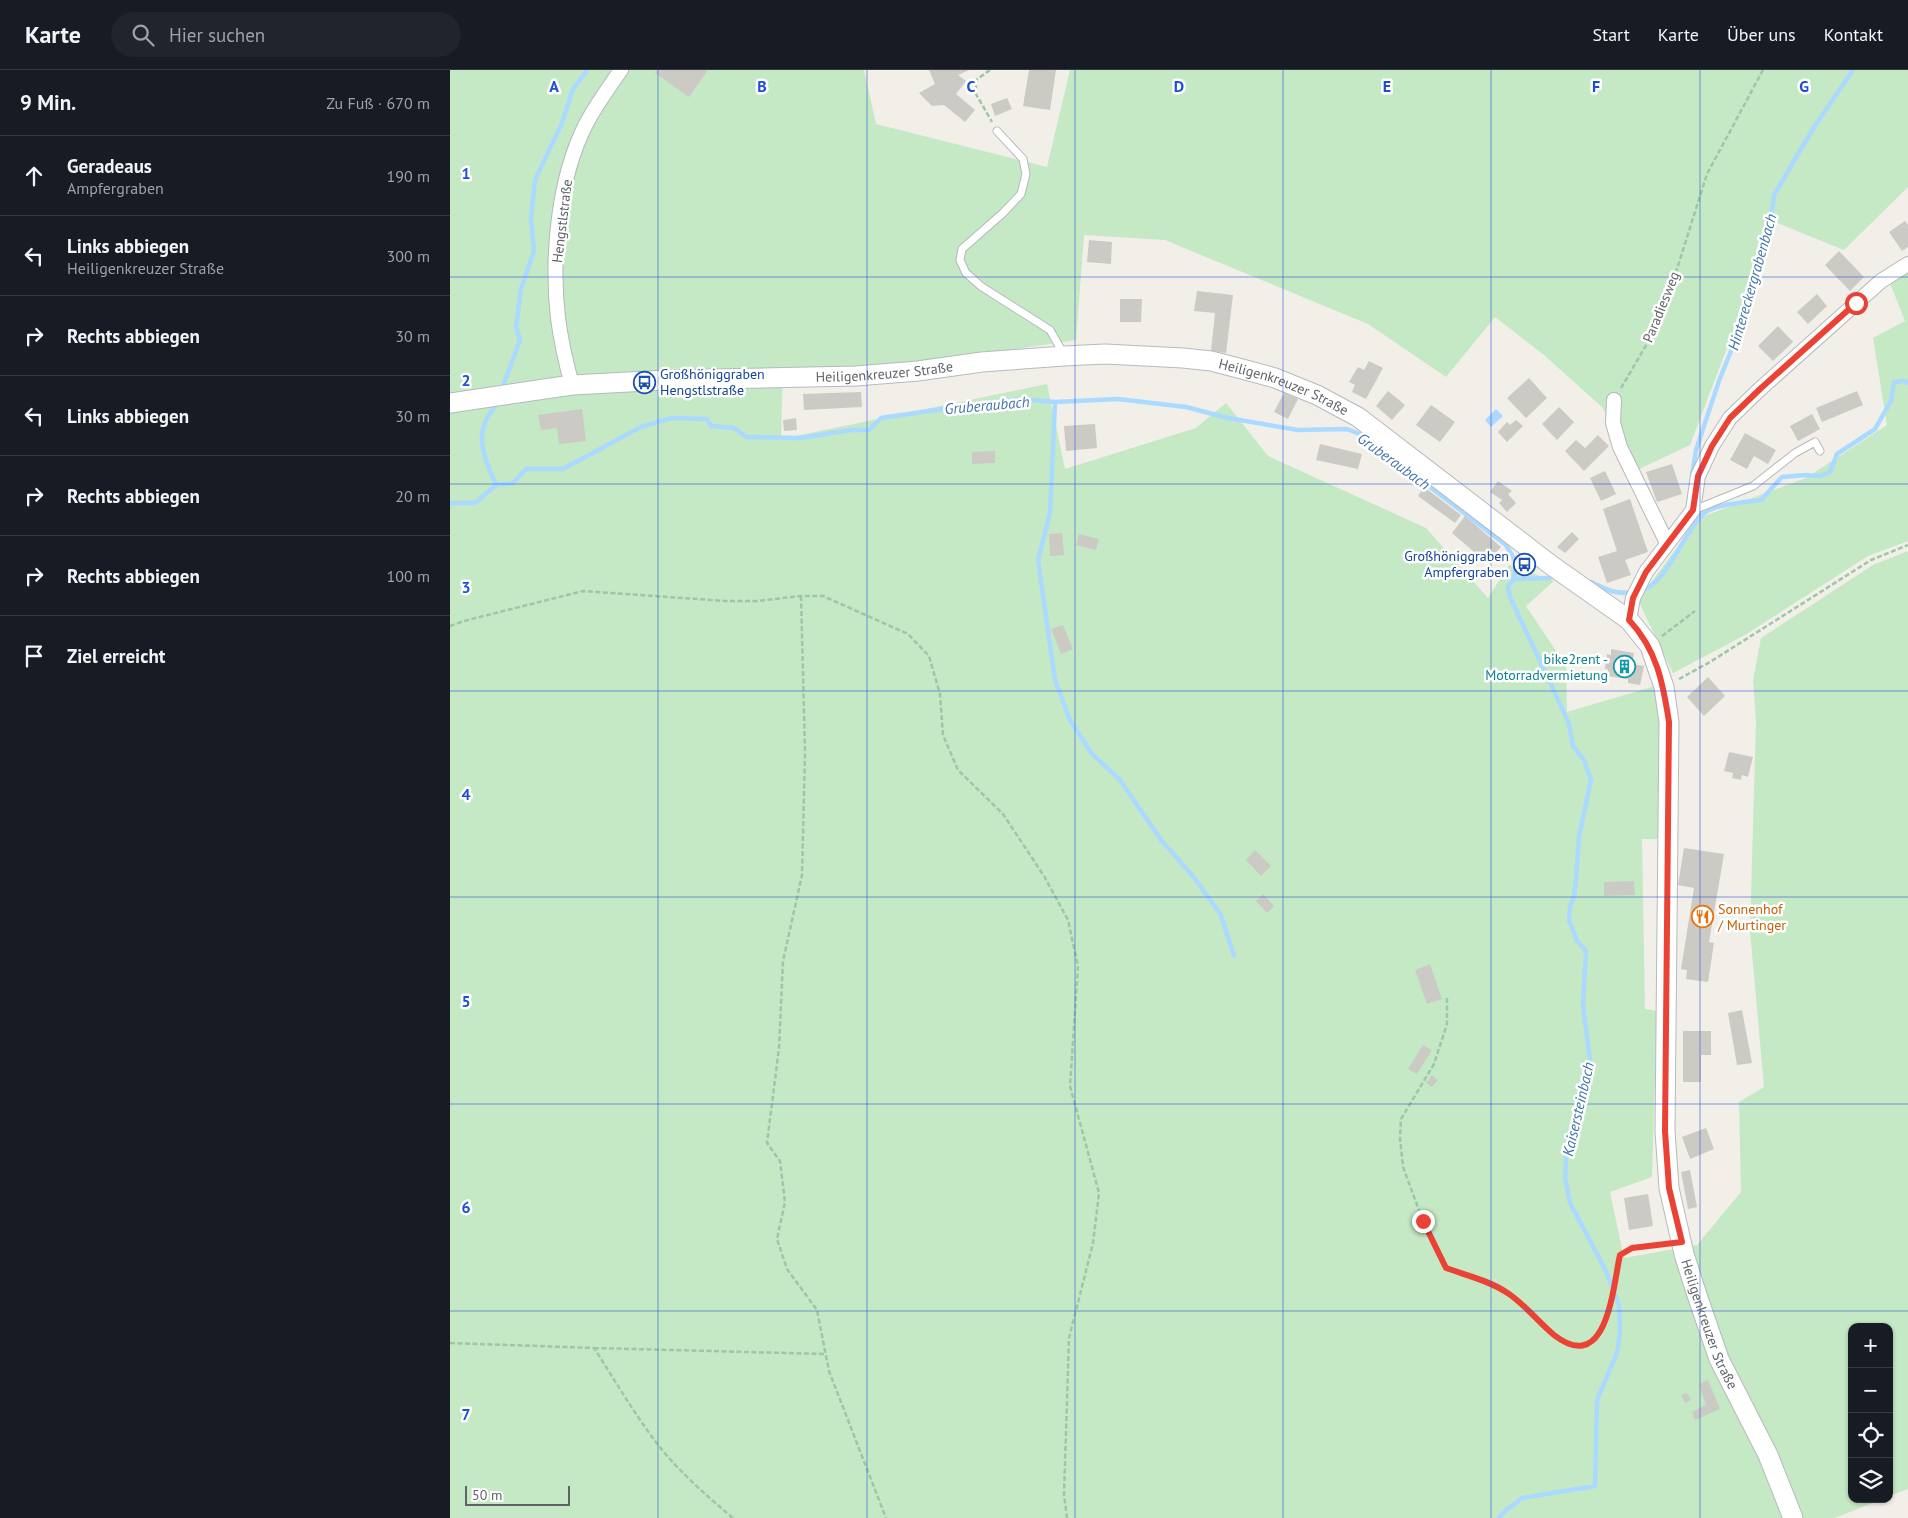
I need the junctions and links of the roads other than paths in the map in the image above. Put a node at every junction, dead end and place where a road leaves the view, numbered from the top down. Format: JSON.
{"nodes":[{"id":1,"x":621,"y":70,"type":"edge"},
{"id":2,"x":997,"y":131,"type":"road end"},
{"id":3,"x":1908,"y":264,"type":"edge"},
{"id":4,"x":1064,"y":356,"type":"junction"},
{"id":5,"x":572,"y":385,"type":"junction"},
{"id":6,"x":1614,"y":400,"type":"road end"},
{"id":7,"x":450,"y":403,"type":"edge"},
{"id":8,"x":1820,"y":451,"type":"dead end"},
{"id":9,"x":1693,"y":510,"type":"junction"},
{"id":10,"x":1667,"y":543,"type":"junction"},
{"id":11,"x":1629,"y":620,"type":"junction"},
{"id":12,"x":1794,"y":1518,"type":"edge"}],
"edges":[{"from":1,"to":5,"type":"street","name":"Hengstlstraße"},
{"from":2,"to":4,"type":"lane"},
{"from":3,"to":9,"type":"street"},
{"from":4,"to":5,"type":"street","name":"Heiligenkreuzer Straße"},
{"from":4,"to":11,"type":"street","name":"Heiligenkreuzer Straße"},
{"from":5,"to":7,"type":"street","name":"Heiligenkreuzer Straße"},
{"from":6,"to":10,"type":"street"},
{"from":8,"to":9,"type":"lane"},
{"from":9,"to":10,"type":"street"},
{"from":10,"to":11,"type":"street"},
{"from":11,"to":12,"type":"street","name":"Heiligenkreuzer Straße"}]}
